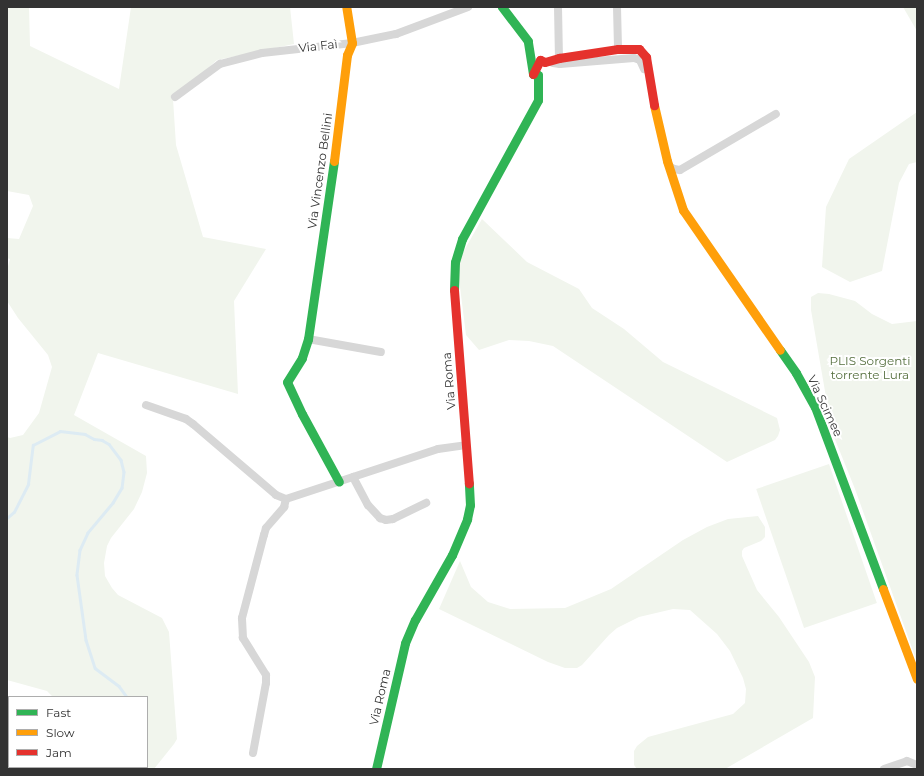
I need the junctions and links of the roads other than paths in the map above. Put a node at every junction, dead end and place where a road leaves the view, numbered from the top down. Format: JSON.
{"nodes":[{"id":1,"x":346,"y":7,"type":"edge"},
{"id":2,"x":468,"y":7,"type":"edge"},
{"id":3,"x":502,"y":7,"type":"edge"},
{"id":4,"x":558,"y":7,"type":"edge"},
{"id":5,"x":617,"y":7,"type":"edge"},
{"id":6,"x":352,"y":43,"type":"junction"},
{"id":7,"x":618,"y":48,"type":"junction"},
{"id":8,"x":638,"y":55,"type":"junction"},
{"id":9,"x":559,"y":58,"type":"junction"},
{"id":10,"x":533,"y":74,"type":"junction"},
{"id":11,"x":176,"y":96,"type":"dead end"},
{"id":12,"x":776,"y":114,"type":"dead end"},
{"id":13,"x":669,"y":166,"type":"junction"},
{"id":14,"x":308,"y":339,"type":"junction"},
{"id":15,"x":381,"y":352,"type":"dead end"},
{"id":16,"x":146,"y":405,"type":"dead end"},
{"id":17,"x":466,"y":445,"type":"junction"},
{"id":18,"x":353,"y":477,"type":"junction"},
{"id":19,"x":339,"y":482,"type":"junction"},
{"id":20,"x":286,"y":499,"type":"junction"},
{"id":21,"x":426,"y":503,"type":"dead end"},
{"id":22,"x":917,"y":679,"type":"edge"},
{"id":23,"x":253,"y":753,"type":"dead end"},
{"id":24,"x":917,"y":765,"type":"edge"},
{"id":25,"x":376,"y":769,"type":"edge"},
{"id":26,"x":884,"y":769,"type":"edge"}],
"edges":[{"from":1,"to":6,"type":"street","name":"Via Vincenzo Bellini"},
{"from":2,"to":6,"type":"street","name":"Via Faì"},
{"from":3,"to":10,"type":"street","name":"Via Roma"},
{"from":4,"to":9,"type":"street"},
{"from":5,"to":7,"type":"street"},
{"from":6,"to":11,"type":"street","name":"Via Faì"},
{"from":6,"to":14,"type":"street","name":"Via Vincenzo Bellini"},
{"from":7,"to":8,"type":"street"},
{"from":7,"to":9,"type":"street"},
{"from":8,"to":10,"type":"street"},
{"from":8,"to":13,"type":"street","name":"Via Scimee"},
{"from":9,"to":10,"type":"street"},
{"from":10,"to":17,"type":"street","name":"Via Roma"},
{"from":12,"to":13,"type":"street"},
{"from":13,"to":22,"type":"street","name":"Via Scimee"},
{"from":14,"to":15,"type":"street"},
{"from":14,"to":19,"type":"street","name":"Via Vincenzo Bellini"},
{"from":16,"to":20,"type":"street"},
{"from":17,"to":18,"type":"street"},
{"from":17,"to":25,"type":"street","name":"Via Roma"},
{"from":18,"to":19,"type":"street"},
{"from":18,"to":21,"type":"street"},
{"from":19,"to":20,"type":"street"},
{"from":20,"to":23,"type":"street"},
{"from":24,"to":26,"type":"street"}]}
